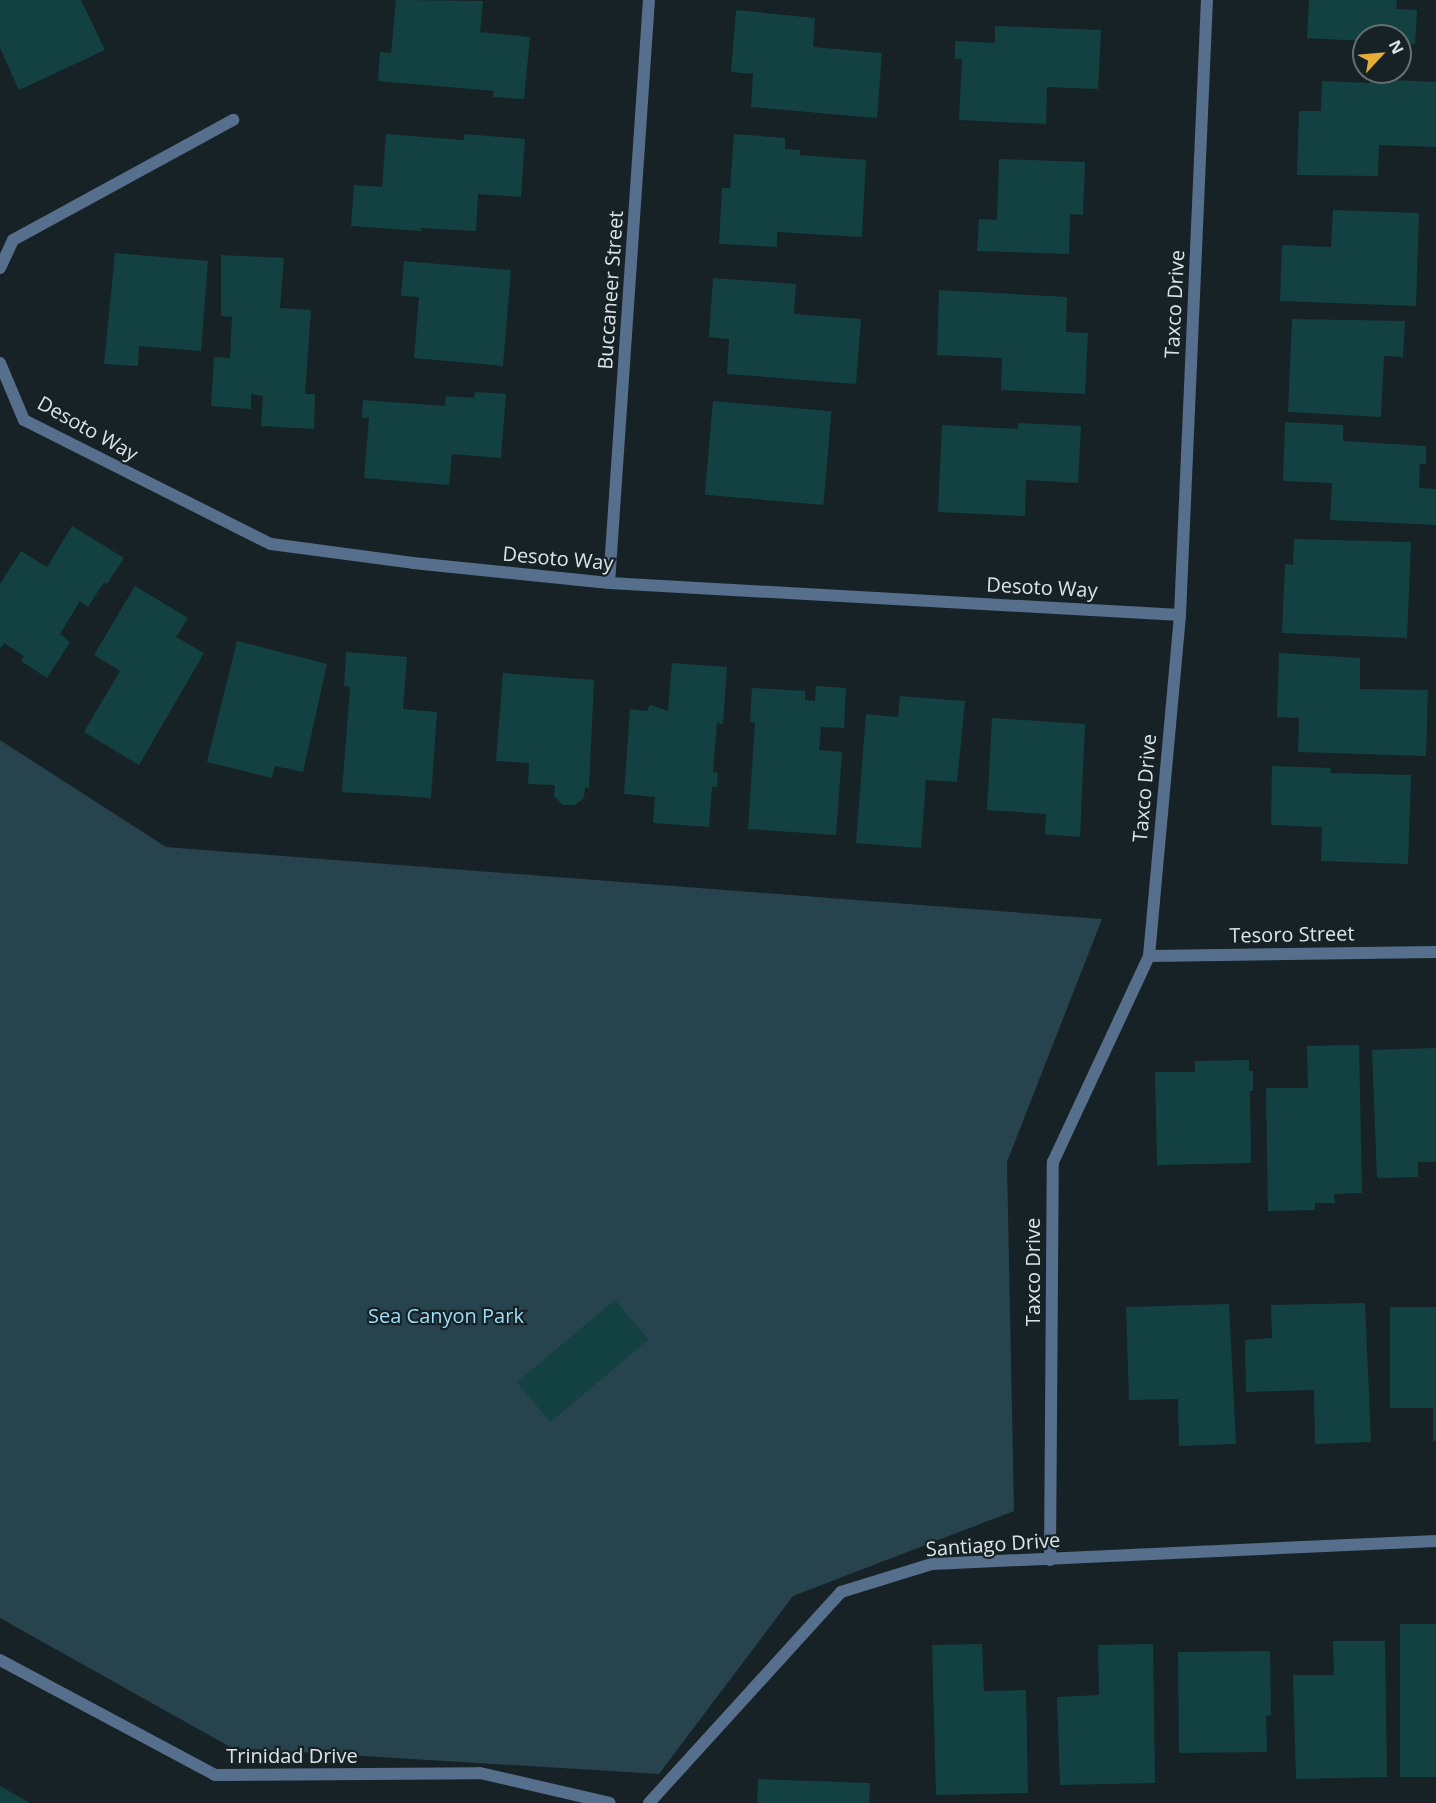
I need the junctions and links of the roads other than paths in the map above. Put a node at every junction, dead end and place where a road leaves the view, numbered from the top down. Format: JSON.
{"nodes":[{"id":1,"x":649,"y":0,"type":"edge"},
{"id":2,"x":1207,"y":0,"type":"edge"},
{"id":3,"x":233,"y":120,"type":"dead end"},
{"id":4,"x":0,"y":268,"type":"edge"},
{"id":5,"x":0,"y":363,"type":"edge"},
{"id":6,"x":609,"y":583,"type":"junction"},
{"id":7,"x":1180,"y":615,"type":"junction"},
{"id":8,"x":1436,"y":952,"type":"edge"},
{"id":9,"x":1149,"y":956,"type":"junction"},
{"id":10,"x":1436,"y":1541,"type":"edge"},
{"id":11,"x":1050,"y":1560,"type":"junction"},
{"id":12,"x":0,"y":1660,"type":"edge"},
{"id":13,"x":610,"y":1803,"type":"edge"},
{"id":14,"x":649,"y":1803,"type":"edge"}],
"edges":[{"from":1,"to":6,"type":"street","name":"Buccaneer Street"},
{"from":2,"to":7,"type":"street","name":"Taxco Drive"},
{"from":3,"to":4,"type":"street"},
{"from":5,"to":6,"type":"street","name":"Desoto Way"},
{"from":6,"to":7,"type":"street","name":"Desoto Way"},
{"from":7,"to":9,"type":"street","name":"Taxco Drive"},
{"from":8,"to":9,"type":"street","name":"Tesoro Street"},
{"from":9,"to":11,"type":"street","name":"Taxco Drive"},
{"from":10,"to":11,"type":"street","name":"Santiago Drive"},
{"from":11,"to":14,"type":"street","name":"Santiago Drive"},
{"from":12,"to":13,"type":"street","name":"Trinidad Drive"}]}
